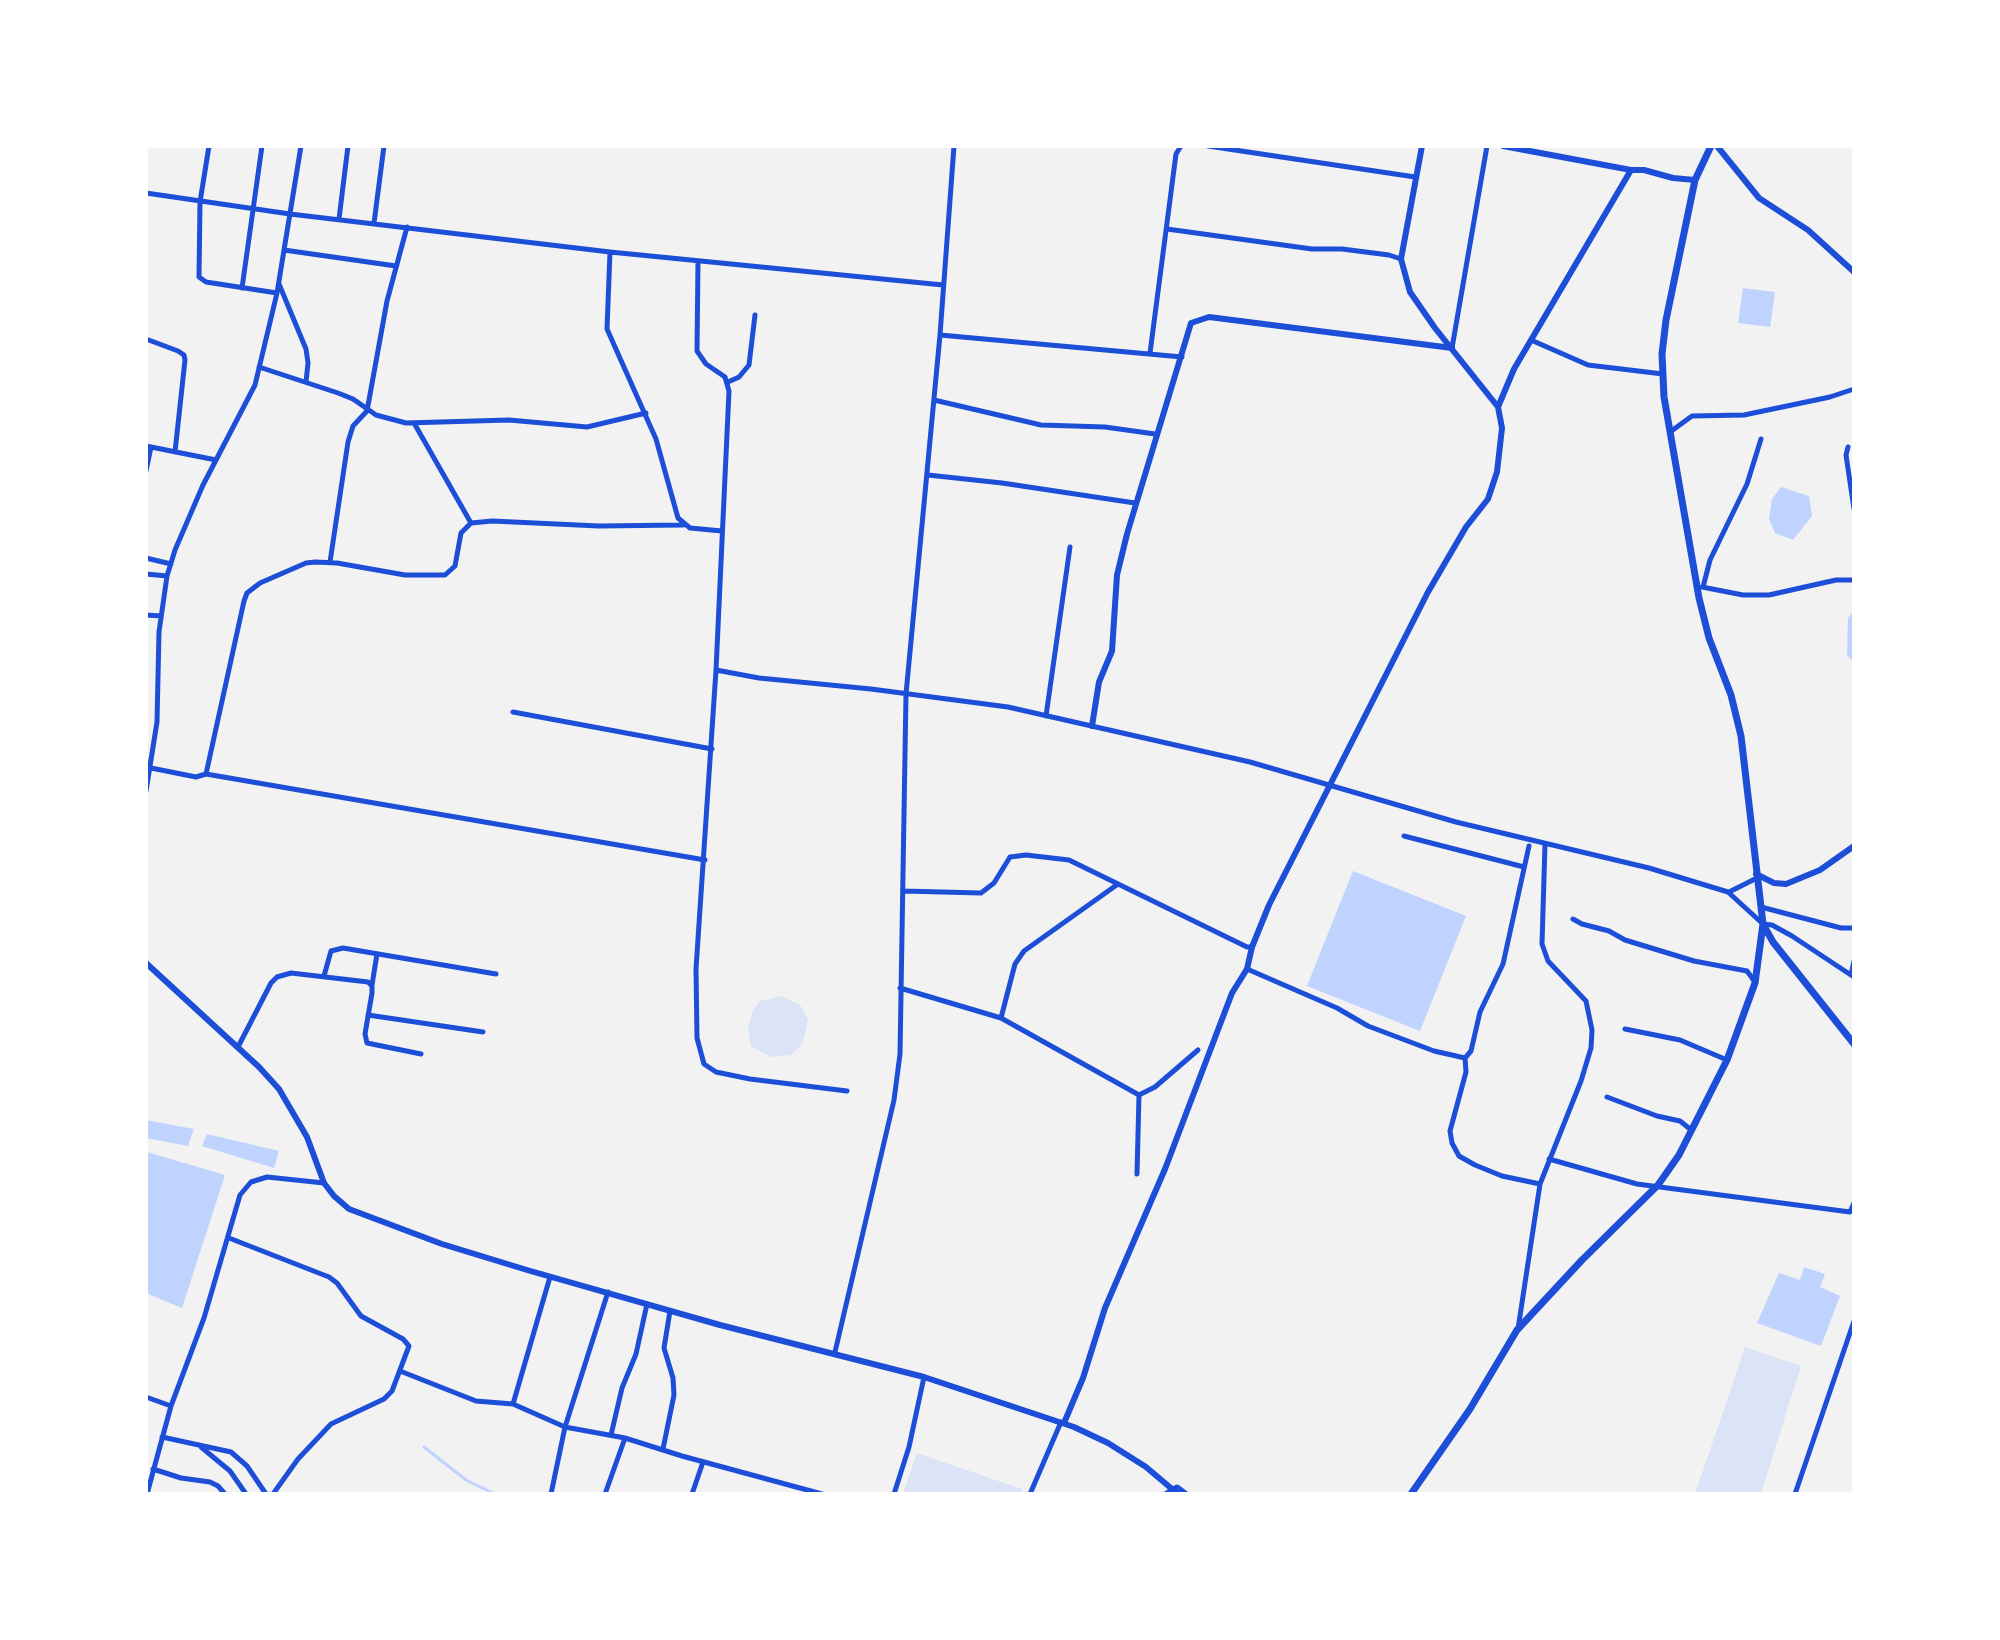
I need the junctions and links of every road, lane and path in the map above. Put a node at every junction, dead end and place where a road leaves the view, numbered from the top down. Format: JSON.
{"nodes":[{"id":1,"x":209,"y":146,"type":"edge"},
{"id":2,"x":262,"y":146,"type":"edge"},
{"id":3,"x":301,"y":146,"type":"edge"},
{"id":4,"x":348,"y":146,"type":"edge"},
{"id":5,"x":384,"y":146,"type":"edge"},
{"id":6,"x":954,"y":146,"type":"edge"},
{"id":7,"x":1181,"y":146,"type":"edge"},
{"id":8,"x":1208,"y":146,"type":"edge"},
{"id":9,"x":1422,"y":146,"type":"edge"},
{"id":10,"x":1487,"y":146,"type":"edge"},
{"id":11,"x":1503,"y":146,"type":"edge"},
{"id":12,"x":1546,"y":146,"type":"edge"},
{"id":13,"x":1714,"y":146,"type":"edge"},
{"id":14,"x":1516,"y":147,"type":"edge"},
{"id":15,"x":1545,"y":154,"type":"junction"},
{"id":16,"x":1631,"y":170,"type":"junction"},
{"id":17,"x":1415,"y":177,"type":"junction"},
{"id":18,"x":1695,"y":180,"type":"junction"},
{"id":19,"x":146,"y":193,"type":"edge"},
{"id":20,"x":200,"y":202,"type":"junction"},
{"id":21,"x":255,"y":210,"type":"junction"},
{"id":22,"x":290,"y":214,"type":"junction"},
{"id":23,"x":339,"y":219,"type":"junction"},
{"id":24,"x":374,"y":223,"type":"junction"},
{"id":25,"x":407,"y":227,"type":"junction"},
{"id":26,"x":1167,"y":229,"type":"junction"},
{"id":27,"x":284,"y":250,"type":"junction"},
{"id":28,"x":610,"y":252,"type":"junction"},
{"id":29,"x":1401,"y":259,"type":"junction"},
{"id":30,"x":698,"y":262,"type":"junction"},
{"id":31,"x":396,"y":266,"type":"junction"},
{"id":32,"x":1854,"y":272,"type":"edge"},
{"id":33,"x":279,"y":284,"type":"junction"},
{"id":34,"x":943,"y":285,"type":"junction"},
{"id":35,"x":242,"y":288,"type":"junction"},
{"id":36,"x":277,"y":293,"type":"junction"},
{"id":37,"x":755,"y":315,"type":"dead end"},
{"id":38,"x":940,"y":335,"type":"junction"},
{"id":39,"x":146,"y":339,"type":"edge"},
{"id":40,"x":1530,"y":340,"type":"junction"},
{"id":41,"x":1452,"y":348,"type":"junction"},
{"id":42,"x":1150,"y":354,"type":"junction"},
{"id":43,"x":1182,"y":357,"type":"junction"},
{"id":44,"x":259,"y":367,"type":"junction"},
{"id":45,"x":1663,"y":374,"type":"junction"},
{"id":46,"x":306,"y":382,"type":"junction"},
{"id":47,"x":728,"y":382,"type":"junction"},
{"id":48,"x":1854,"y":389,"type":"edge"},
{"id":49,"x":934,"y":400,"type":"junction"},
{"id":50,"x":1498,"y":407,"type":"junction"},
{"id":51,"x":367,"y":411,"type":"junction"},
{"id":52,"x":646,"y":413,"type":"junction"},
{"id":53,"x":414,"y":423,"type":"junction"},
{"id":54,"x":1669,"y":432,"type":"junction"},
{"id":55,"x":1155,"y":434,"type":"junction"},
{"id":56,"x":1761,"y":439,"type":"dead end"},
{"id":57,"x":149,"y":447,"type":"edge"},
{"id":58,"x":1848,"y":447,"type":"dead end"},
{"id":59,"x":175,"y":452,"type":"junction"},
{"id":60,"x":216,"y":460,"type":"junction"},
{"id":61,"x":146,"y":471,"type":"edge"},
{"id":62,"x":928,"y":475,"type":"junction"},
{"id":63,"x":1135,"y":503,"type":"junction"},
{"id":64,"x":1854,"y":509,"type":"edge"},
{"id":65,"x":471,"y":523,"type":"junction"},
{"id":66,"x":683,"y":525,"type":"junction"},
{"id":67,"x":722,"y":531,"type":"junction"},
{"id":68,"x":1070,"y":547,"type":"dead end"},
{"id":69,"x":146,"y":558,"type":"edge"},
{"id":70,"x":330,"y":562,"type":"junction"},
{"id":71,"x":171,"y":564,"type":"junction"},
{"id":72,"x":146,"y":574,"type":"edge"},
{"id":73,"x":167,"y":576,"type":"junction"},
{"id":74,"x":1854,"y":579,"type":"edge"},
{"id":75,"x":1700,"y":587,"type":"junction"},
{"id":76,"x":146,"y":615,"type":"edge"},
{"id":77,"x":161,"y":616,"type":"junction"},
{"id":78,"x":716,"y":670,"type":"junction"},
{"id":79,"x":906,"y":694,"type":"junction"},
{"id":80,"x":513,"y":712,"type":"dead end"},
{"id":81,"x":1046,"y":716,"type":"junction"},
{"id":82,"x":1092,"y":726,"type":"junction"},
{"id":83,"x":712,"y":749,"type":"junction"},
{"id":84,"x":148,"y":767,"type":"edge"},
{"id":85,"x":206,"y":774,"type":"junction"},
{"id":86,"x":1328,"y":786,"type":"junction"},
{"id":87,"x":146,"y":791,"type":"edge"},
{"id":88,"x":1404,"y":836,"type":"dead end"},
{"id":89,"x":1545,"y":844,"type":"junction"},
{"id":90,"x":1529,"y":846,"type":"dead end"},
{"id":91,"x":1854,"y":846,"type":"edge"},
{"id":92,"x":705,"y":860,"type":"junction"},
{"id":93,"x":1524,"y":867,"type":"junction"},
{"id":94,"x":1757,"y":876,"type":"junction"},
{"id":95,"x":1118,"y":884,"type":"junction"},
{"id":96,"x":903,"y":891,"type":"junction"},
{"id":97,"x":1728,"y":892,"type":"junction"},
{"id":98,"x":1760,"y":907,"type":"junction"},
{"id":99,"x":1573,"y":919,"type":"dead end"},
{"id":100,"x":1763,"y":924,"type":"junction"},
{"id":101,"x":1854,"y":928,"type":"edge"},
{"id":102,"x":1252,"y":947,"type":"junction"},
{"id":103,"x":377,"y":954,"type":"junction"},
{"id":104,"x":1854,"y":961,"type":"edge"},
{"id":105,"x":146,"y":963,"type":"edge"},
{"id":106,"x":1247,"y":969,"type":"junction"},
{"id":107,"x":496,"y":974,"type":"dead end"},
{"id":108,"x":324,"y":976,"type":"junction"},
{"id":109,"x":1852,"y":976,"type":"edge"},
{"id":110,"x":1755,"y":983,"type":"junction"},
{"id":111,"x":372,"y":986,"type":"junction"},
{"id":112,"x":900,"y":988,"type":"junction"},
{"id":113,"x":368,"y":1015,"type":"junction"},
{"id":114,"x":1001,"y":1018,"type":"junction"},
{"id":115,"x":1625,"y":1029,"type":"dead end"},
{"id":116,"x":483,"y":1032,"type":"dead end"},
{"id":117,"x":1854,"y":1044,"type":"edge"},
{"id":118,"x":238,"y":1047,"type":"junction"},
{"id":119,"x":1198,"y":1050,"type":"dead end"},
{"id":120,"x":421,"y":1054,"type":"dead end"},
{"id":121,"x":1465,"y":1058,"type":"junction"},
{"id":122,"x":1727,"y":1060,"type":"junction"},
{"id":123,"x":847,"y":1091,"type":"dead end"},
{"id":124,"x":1139,"y":1095,"type":"junction"},
{"id":125,"x":1607,"y":1097,"type":"dead end"},
{"id":126,"x":1690,"y":1129,"type":"junction"},
{"id":127,"x":1549,"y":1159,"type":"junction"},
{"id":128,"x":1137,"y":1174,"type":"dead end"},
{"id":129,"x":324,"y":1183,"type":"junction"},
{"id":130,"x":1540,"y":1184,"type":"junction"},
{"id":131,"x":1658,"y":1185,"type":"junction"},
{"id":132,"x":1854,"y":1203,"type":"edge"},
{"id":133,"x":229,"y":1238,"type":"junction"},
{"id":134,"x":551,"y":1276,"type":"junction"},
{"id":135,"x":608,"y":1292,"type":"junction"},
{"id":136,"x":647,"y":1304,"type":"junction"},
{"id":137,"x":670,"y":1311,"type":"junction"},
{"id":138,"x":1854,"y":1321,"type":"edge"},
{"id":139,"x":1517,"y":1330,"type":"junction"},
{"id":140,"x":835,"y":1352,"type":"junction"},
{"id":141,"x":400,"y":1371,"type":"junction"},
{"id":142,"x":924,"y":1377,"type":"junction"},
{"id":143,"x":146,"y":1397,"type":"edge"},
{"id":144,"x":513,"y":1404,"type":"junction"},
{"id":145,"x":171,"y":1406,"type":"junction"},
{"id":146,"x":1063,"y":1423,"type":"junction"},
{"id":147,"x":565,"y":1427,"type":"junction"},
{"id":148,"x":611,"y":1435,"type":"junction"},
{"id":149,"x":162,"y":1437,"type":"junction"},
{"id":150,"x":625,"y":1438,"type":"junction"},
{"id":151,"x":200,"y":1447,"type":"junction"},
{"id":152,"x":663,"y":1449,"type":"junction"},
{"id":153,"x":703,"y":1462,"type":"junction"},
{"id":154,"x":153,"y":1469,"type":"junction"},
{"id":155,"x":1170,"y":1491,"type":"edge"},
{"id":156,"x":147,"y":1494,"type":"edge"},
{"id":157,"x":225,"y":1494,"type":"edge"},
{"id":158,"x":246,"y":1494,"type":"edge"},
{"id":159,"x":266,"y":1494,"type":"edge"},
{"id":160,"x":273,"y":1494,"type":"edge"},
{"id":161,"x":551,"y":1494,"type":"edge"},
{"id":162,"x":605,"y":1494,"type":"edge"},
{"id":163,"x":692,"y":1494,"type":"edge"},
{"id":164,"x":822,"y":1494,"type":"edge"},
{"id":165,"x":894,"y":1494,"type":"edge"},
{"id":166,"x":1030,"y":1494,"type":"edge"},
{"id":167,"x":1185,"y":1494,"type":"edge"},
{"id":168,"x":1411,"y":1494,"type":"edge"},
{"id":169,"x":1795,"y":1494,"type":"edge"}],
"edges":[{"from":1,"to":20,"type":"street"},
{"from":2,"to":21,"type":"street"},
{"from":3,"to":22,"type":"street"},
{"from":4,"to":23,"type":"street"},
{"from":5,"to":24,"type":"street"},
{"from":6,"to":34,"type":"street"},
{"from":7,"to":26,"type":"street"},
{"from":8,"to":17,"type":"street"},
{"from":9,"to":17,"type":"street"},
{"from":10,"to":41,"type":"street"},
{"from":11,"to":14,"type":"street"},
{"from":12,"to":15,"type":"street"},
{"from":13,"to":18,"type":"main road"},
{"from":13,"to":32,"type":"street"},
{"from":14,"to":15,"type":"street"},
{"from":15,"to":16,"type":"street"},
{"from":16,"to":18,"type":"street"},
{"from":16,"to":40,"type":"street"},
{"from":17,"to":29,"type":"street"},
{"from":18,"to":45,"type":"main road"},
{"from":19,"to":20,"type":"street"},
{"from":20,"to":21,"type":"street"},
{"from":20,"to":35,"type":"street"},
{"from":21,"to":22,"type":"street"},
{"from":21,"to":35,"type":"street"},
{"from":22,"to":23,"type":"street"},
{"from":22,"to":27,"type":"street"},
{"from":23,"to":24,"type":"street"},
{"from":24,"to":25,"type":"street"},
{"from":25,"to":28,"type":"street"},
{"from":25,"to":31,"type":"street"},
{"from":26,"to":29,"type":"street"},
{"from":26,"to":42,"type":"street"},
{"from":27,"to":31,"type":"street"},
{"from":27,"to":33,"type":"street"},
{"from":28,"to":30,"type":"street"},
{"from":28,"to":52,"type":"street"},
{"from":29,"to":41,"type":"street"},
{"from":30,"to":34,"type":"street"},
{"from":30,"to":47,"type":"street"},
{"from":31,"to":51,"type":"street"},
{"from":33,"to":36,"type":"street"},
{"from":33,"to":46,"type":"street"},
{"from":34,"to":38,"type":"street"},
{"from":35,"to":36,"type":"street"},
{"from":36,"to":44,"type":"street"},
{"from":37,"to":47,"type":"street"},
{"from":38,"to":42,"type":"street"},
{"from":38,"to":49,"type":"street"},
{"from":39,"to":59,"type":"street"},
{"from":40,"to":45,"type":"street"},
{"from":40,"to":50,"type":"street"},
{"from":41,"to":43,"type":"street"},
{"from":41,"to":50,"type":"street"},
{"from":42,"to":43,"type":"street"},
{"from":43,"to":55,"type":"street"},
{"from":44,"to":46,"type":"street"},
{"from":44,"to":60,"type":"street"},
{"from":45,"to":54,"type":"main road"},
{"from":46,"to":51,"type":"street"},
{"from":47,"to":67,"type":"street"},
{"from":48,"to":54,"type":"street"},
{"from":49,"to":55,"type":"street"},
{"from":49,"to":62,"type":"street"},
{"from":50,"to":86,"type":"street"},
{"from":51,"to":53,"type":"street"},
{"from":51,"to":70,"type":"street"},
{"from":52,"to":53,"type":"street"},
{"from":52,"to":66,"type":"street"},
{"from":53,"to":65,"type":"street"},
{"from":54,"to":75,"type":"main road"},
{"from":55,"to":63,"type":"street"},
{"from":56,"to":75,"type":"street"},
{"from":57,"to":59,"type":"street"},
{"from":57,"to":61,"type":"street"},
{"from":58,"to":64,"type":"street"},
{"from":59,"to":60,"type":"street"},
{"from":60,"to":71,"type":"street"},
{"from":62,"to":63,"type":"street"},
{"from":62,"to":79,"type":"street"},
{"from":63,"to":82,"type":"street"},
{"from":65,"to":66,"type":"street"},
{"from":65,"to":70,"type":"street"},
{"from":66,"to":67,"type":"street"},
{"from":67,"to":78,"type":"street"},
{"from":68,"to":81,"type":"street"},
{"from":69,"to":71,"type":"street"},
{"from":70,"to":85,"type":"street"},
{"from":71,"to":73,"type":"street"},
{"from":72,"to":73,"type":"street"},
{"from":73,"to":77,"type":"street"},
{"from":74,"to":75,"type":"street"},
{"from":75,"to":94,"type":"main road"},
{"from":76,"to":77,"type":"street"},
{"from":77,"to":84,"type":"street"},
{"from":78,"to":79,"type":"street"},
{"from":78,"to":83,"type":"street"},
{"from":79,"to":81,"type":"street"},
{"from":79,"to":96,"type":"street"},
{"from":80,"to":83,"type":"street"},
{"from":81,"to":82,"type":"street"},
{"from":82,"to":86,"type":"street"},
{"from":83,"to":92,"type":"street"},
{"from":84,"to":85,"type":"street"},
{"from":84,"to":87,"type":"street"},
{"from":85,"to":92,"type":"street"},
{"from":86,"to":89,"type":"street"},
{"from":86,"to":102,"type":"street"},
{"from":88,"to":93,"type":"street"},
{"from":89,"to":97,"type":"street"},
{"from":89,"to":127,"type":"street"},
{"from":90,"to":93,"type":"street"},
{"from":91,"to":94,"type":"street"},
{"from":92,"to":123,"type":"street"},
{"from":93,"to":121,"type":"street"},
{"from":94,"to":97,"type":"street"},
{"from":94,"to":98,"type":"main road"},
{"from":95,"to":96,"type":"street"},
{"from":95,"to":102,"type":"street"},
{"from":95,"to":114,"type":"street"},
{"from":96,"to":112,"type":"street"},
{"from":97,"to":100,"type":"street"},
{"from":98,"to":100,"type":"main road"},
{"from":98,"to":101,"type":"street"},
{"from":99,"to":110,"type":"street"},
{"from":100,"to":109,"type":"street"},
{"from":100,"to":110,"type":"main road"},
{"from":100,"to":117,"type":"main road"},
{"from":102,"to":106,"type":"street"},
{"from":103,"to":107,"type":"street"},
{"from":103,"to":108,"type":"street"},
{"from":103,"to":111,"type":"street"},
{"from":104,"to":109,"type":"street"},
{"from":105,"to":118,"type":"street"},
{"from":106,"to":121,"type":"street"},
{"from":106,"to":146,"type":"street"},
{"from":108,"to":111,"type":"street"},
{"from":108,"to":118,"type":"street"},
{"from":110,"to":122,"type":"main road"},
{"from":111,"to":113,"type":"street"},
{"from":112,"to":114,"type":"street"},
{"from":112,"to":140,"type":"street"},
{"from":113,"to":116,"type":"street"},
{"from":113,"to":120,"type":"street"},
{"from":114,"to":124,"type":"street"},
{"from":115,"to":122,"type":"street"},
{"from":118,"to":129,"type":"street"},
{"from":119,"to":124,"type":"street"},
{"from":121,"to":130,"type":"street"},
{"from":122,"to":126,"type":"main road"},
{"from":124,"to":128,"type":"street"},
{"from":125,"to":126,"type":"street"},
{"from":126,"to":131,"type":"main road"},
{"from":127,"to":130,"type":"street"},
{"from":127,"to":131,"type":"street"},
{"from":129,"to":133,"type":"street"},
{"from":129,"to":134,"type":"street"},
{"from":130,"to":139,"type":"street"},
{"from":131,"to":132,"type":"street"},
{"from":131,"to":139,"type":"main road"},
{"from":133,"to":141,"type":"street"},
{"from":133,"to":145,"type":"street"},
{"from":134,"to":135,"type":"street"},
{"from":134,"to":144,"type":"street"},
{"from":135,"to":136,"type":"street"},
{"from":135,"to":147,"type":"street"},
{"from":136,"to":137,"type":"street"},
{"from":136,"to":148,"type":"street"},
{"from":137,"to":140,"type":"street"},
{"from":137,"to":152,"type":"street"},
{"from":138,"to":169,"type":"street"},
{"from":139,"to":168,"type":"main road"},
{"from":140,"to":142,"type":"street"},
{"from":141,"to":144,"type":"street"},
{"from":141,"to":160,"type":"street"},
{"from":142,"to":146,"type":"street"},
{"from":142,"to":165,"type":"street"},
{"from":143,"to":145,"type":"street"},
{"from":144,"to":147,"type":"street"},
{"from":145,"to":149,"type":"street"},
{"from":146,"to":155,"type":"street"},
{"from":146,"to":166,"type":"street"},
{"from":147,"to":148,"type":"street"},
{"from":147,"to":161,"type":"street"},
{"from":148,"to":150,"type":"street"},
{"from":149,"to":151,"type":"street"},
{"from":149,"to":154,"type":"street"},
{"from":150,"to":152,"type":"street"},
{"from":150,"to":162,"type":"street"},
{"from":151,"to":158,"type":"street"},
{"from":151,"to":159,"type":"street"},
{"from":152,"to":153,"type":"street"},
{"from":153,"to":163,"type":"street"},
{"from":153,"to":164,"type":"street"},
{"from":154,"to":156,"type":"street"},
{"from":154,"to":157,"type":"street"},
{"from":155,"to":167,"type":"main road"}]}
